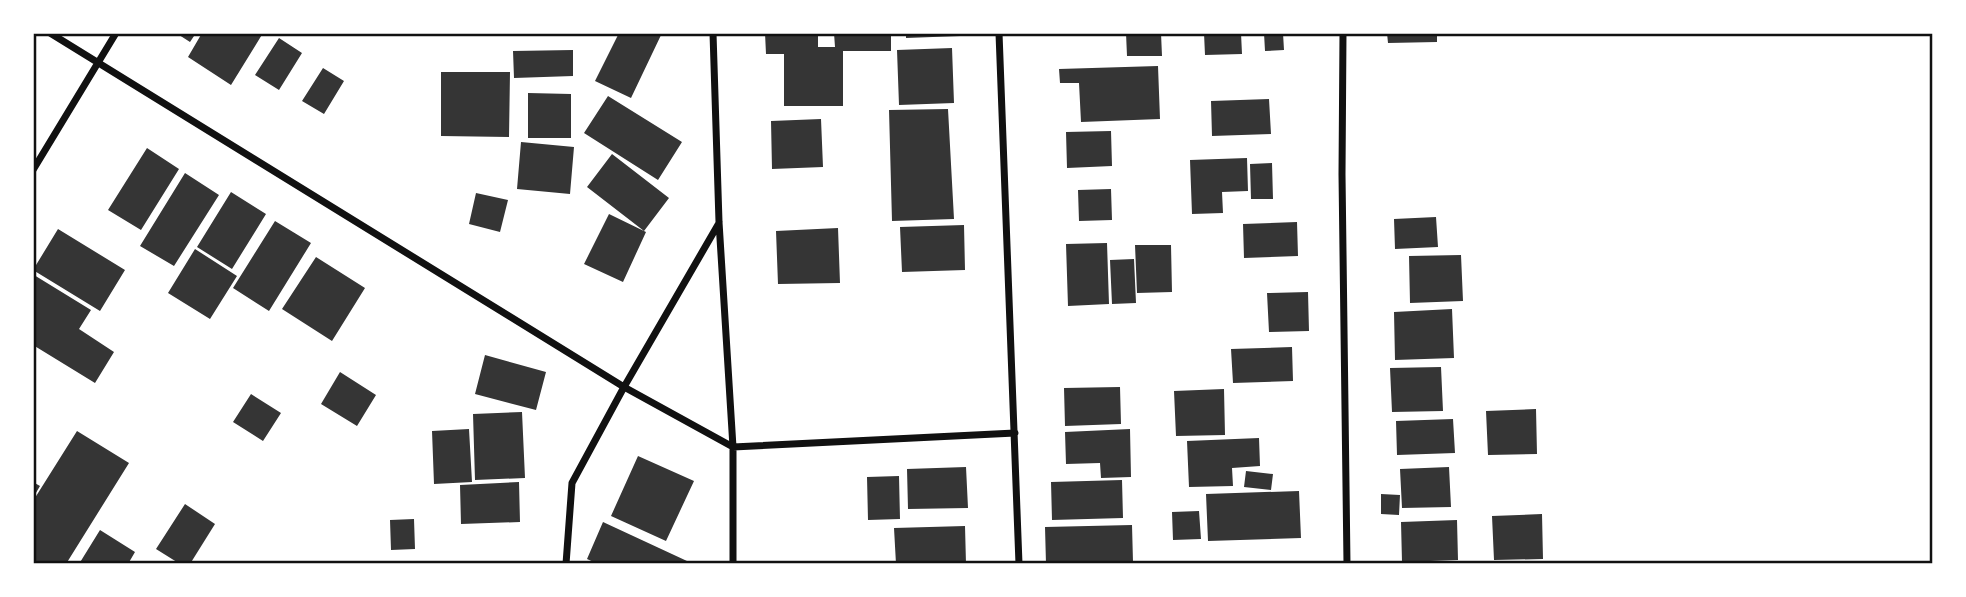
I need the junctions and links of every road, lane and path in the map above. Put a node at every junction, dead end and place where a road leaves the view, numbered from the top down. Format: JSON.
{"nodes":[{"id":1,"x":50,"y":33,"type":"edge"},
{"id":2,"x":116,"y":33,"type":"edge"},
{"id":3,"x":713,"y":33,"type":"edge"},
{"id":4,"x":999,"y":33,"type":"edge"},
{"id":5,"x":1343,"y":33,"type":"edge"},
{"id":6,"x":98,"y":64,"type":"junction"},
{"id":7,"x":33,"y":170,"type":"edge"},
{"id":8,"x":719,"y":222,"type":"junction"},
{"id":9,"x":624,"y":387,"type":"junction"},
{"id":10,"x":1015,"y":433,"type":"junction"},
{"id":11,"x":733,"y":447,"type":"junction"},
{"id":12,"x":566,"y":564,"type":"edge"},
{"id":13,"x":733,"y":564,"type":"edge"},
{"id":14,"x":1019,"y":564,"type":"edge"},
{"id":15,"x":1347,"y":564,"type":"edge"}],
"edges":[{"from":1,"to":6,"type":"street"},
{"from":2,"to":6,"type":"street"},
{"from":3,"to":8,"type":"street"},
{"from":4,"to":10,"type":"street"},
{"from":5,"to":15,"type":"street"},
{"from":6,"to":7,"type":"street"},
{"from":6,"to":9,"type":"street"},
{"from":8,"to":9,"type":"street"},
{"from":8,"to":11,"type":"street"},
{"from":9,"to":11,"type":"street"},
{"from":9,"to":12,"type":"street"},
{"from":10,"to":11,"type":"street"},
{"from":10,"to":14,"type":"street"},
{"from":11,"to":13,"type":"street"}]}
